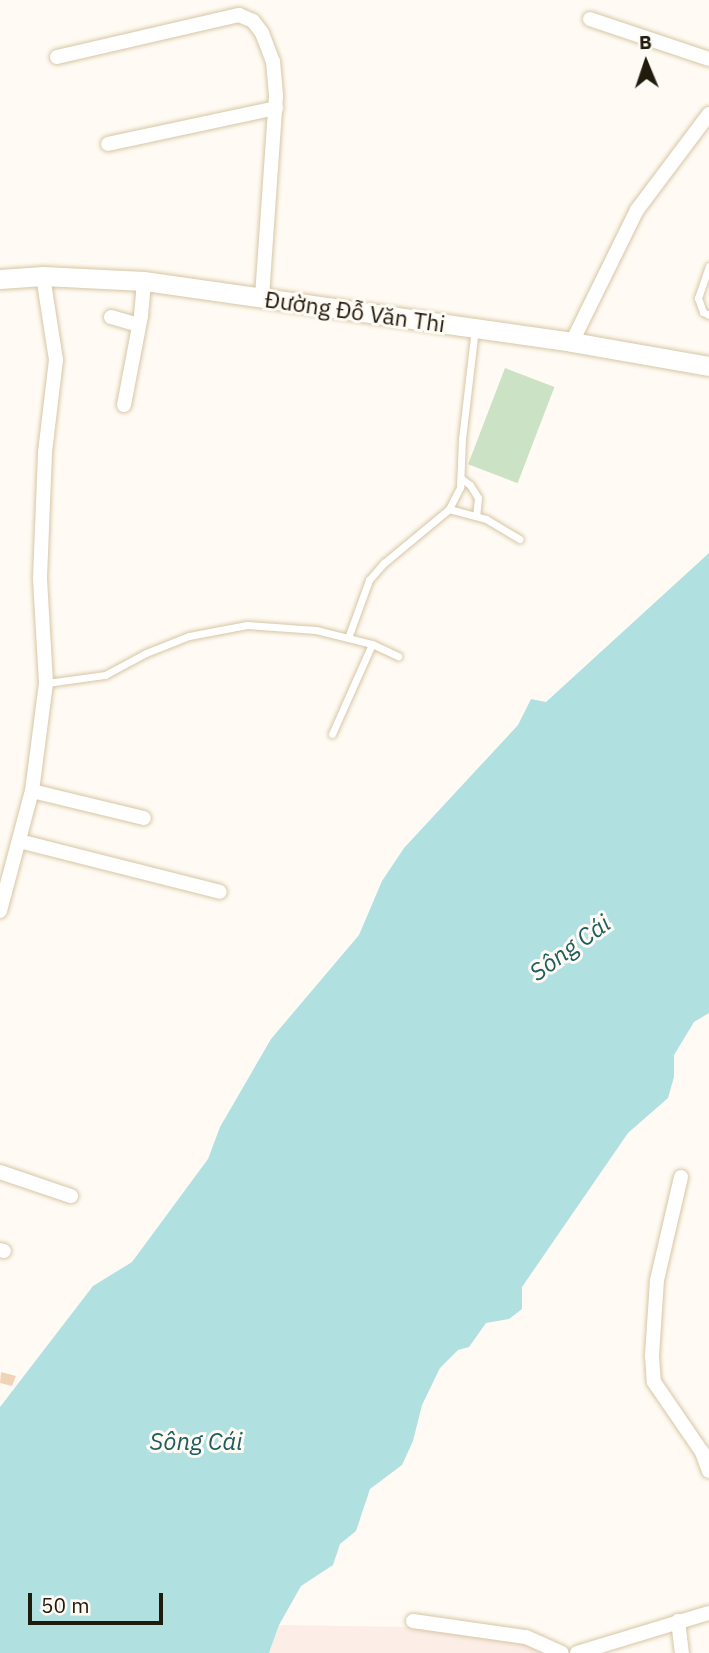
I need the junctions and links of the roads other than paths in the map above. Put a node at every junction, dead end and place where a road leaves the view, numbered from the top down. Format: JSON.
{"nodes":[{"id":1,"x":590,"y":19,"type":"dead end"},
{"id":2,"x":57,"y":57,"type":"dead end"},
{"id":3,"x":709,"y":59,"type":"edge"},
{"id":4,"x":275,"y":108,"type":"junction"},
{"id":5,"x":709,"y":114,"type":"edge"},
{"id":6,"x":108,"y":144,"type":"dead end"},
{"id":7,"x":709,"y":266,"type":"edge"},
{"id":8,"x":43,"y":276,"type":"junction"},
{"id":9,"x":707,"y":277,"type":"edge"},
{"id":10,"x":0,"y":278,"type":"edge"},
{"id":11,"x":144,"y":281,"type":"junction"},
{"id":12,"x":262,"y":297,"type":"junction"},
{"id":13,"x":709,"y":315,"type":"edge"},
{"id":14,"x":111,"y":317,"type":"dead end"},
{"id":15,"x":139,"y":326,"type":"junction"},
{"id":16,"x":475,"y":328,"type":"junction"},
{"id":17,"x":572,"y":342,"type":"junction"},
{"id":18,"x":709,"y":366,"type":"edge"},
{"id":19,"x":124,"y":405,"type":"dead end"},
{"id":20,"x":462,"y":479,"type":"junction"},
{"id":21,"x":449,"y":509,"type":"junction"},
{"id":22,"x":476,"y":516,"type":"junction"},
{"id":23,"x":519,"y":539,"type":"dead end"},
{"id":24,"x":348,"y":638,"type":"junction"},
{"id":25,"x":372,"y":643,"type":"junction"},
{"id":26,"x":398,"y":656,"type":"dead end"},
{"id":27,"x":46,"y":683,"type":"junction"},
{"id":28,"x":332,"y":734,"type":"dead end"},
{"id":29,"x":32,"y":791,"type":"junction"},
{"id":30,"x":144,"y":818,"type":"dead end"},
{"id":31,"x":19,"y":841,"type":"junction"},
{"id":32,"x":220,"y":892,"type":"dead end"},
{"id":33,"x":0,"y":911,"type":"edge"},
{"id":34,"x":0,"y":1172,"type":"edge"},
{"id":35,"x":681,"y":1177,"type":"dead end"},
{"id":36,"x":71,"y":1196,"type":"dead end"},
{"id":37,"x":709,"y":1471,"type":"edge"},
{"id":38,"x":709,"y":1613,"type":"edge"},
{"id":39,"x":413,"y":1621,"type":"dead end"},
{"id":40,"x":678,"y":1622,"type":"junction"},
{"id":41,"x":562,"y":1653,"type":"edge"},
{"id":42,"x":577,"y":1653,"type":"edge"},
{"id":43,"x":682,"y":1653,"type":"edge"}],
"edges":[{"from":1,"to":3,"type":"street"},
{"from":2,"to":4,"type":"street"},
{"from":4,"to":6,"type":"street"},
{"from":4,"to":12,"type":"street"},
{"from":5,"to":17,"type":"street"},
{"from":7,"to":9,"type":"lane"},
{"from":8,"to":10,"type":"street","name":"Đường Đỗ Văn Thi"},
{"from":8,"to":11,"type":"street","name":"Đường Đỗ Văn Thi"},
{"from":8,"to":27,"type":"street"},
{"from":9,"to":13,"type":"lane"},
{"from":11,"to":12,"type":"street","name":"Đường Đỗ Văn Thi"},
{"from":11,"to":15,"type":"street"},
{"from":12,"to":16,"type":"street","name":"Đường Đỗ Văn Thi"},
{"from":14,"to":15,"type":"street"},
{"from":15,"to":19,"type":"street"},
{"from":16,"to":17,"type":"street","name":"Đường Đỗ Văn Thi"},
{"from":16,"to":20,"type":"lane"},
{"from":17,"to":18,"type":"street","name":"Đường Đỗ Văn Thi"},
{"from":20,"to":21,"type":"lane"},
{"from":20,"to":22,"type":"lane"},
{"from":21,"to":22,"type":"lane"},
{"from":21,"to":24,"type":"lane"},
{"from":22,"to":23,"type":"lane"},
{"from":24,"to":25,"type":"lane"},
{"from":24,"to":27,"type":"lane"},
{"from":25,"to":26,"type":"lane"},
{"from":25,"to":28,"type":"lane"},
{"from":27,"to":29,"type":"street"},
{"from":29,"to":30,"type":"street"},
{"from":29,"to":31,"type":"street"},
{"from":31,"to":32,"type":"street"},
{"from":31,"to":33,"type":"street"},
{"from":34,"to":36,"type":"street"},
{"from":35,"to":37,"type":"street"},
{"from":38,"to":40,"type":"street"},
{"from":39,"to":41,"type":"street"},
{"from":40,"to":42,"type":"street"},
{"from":40,"to":43,"type":"street"}]}
